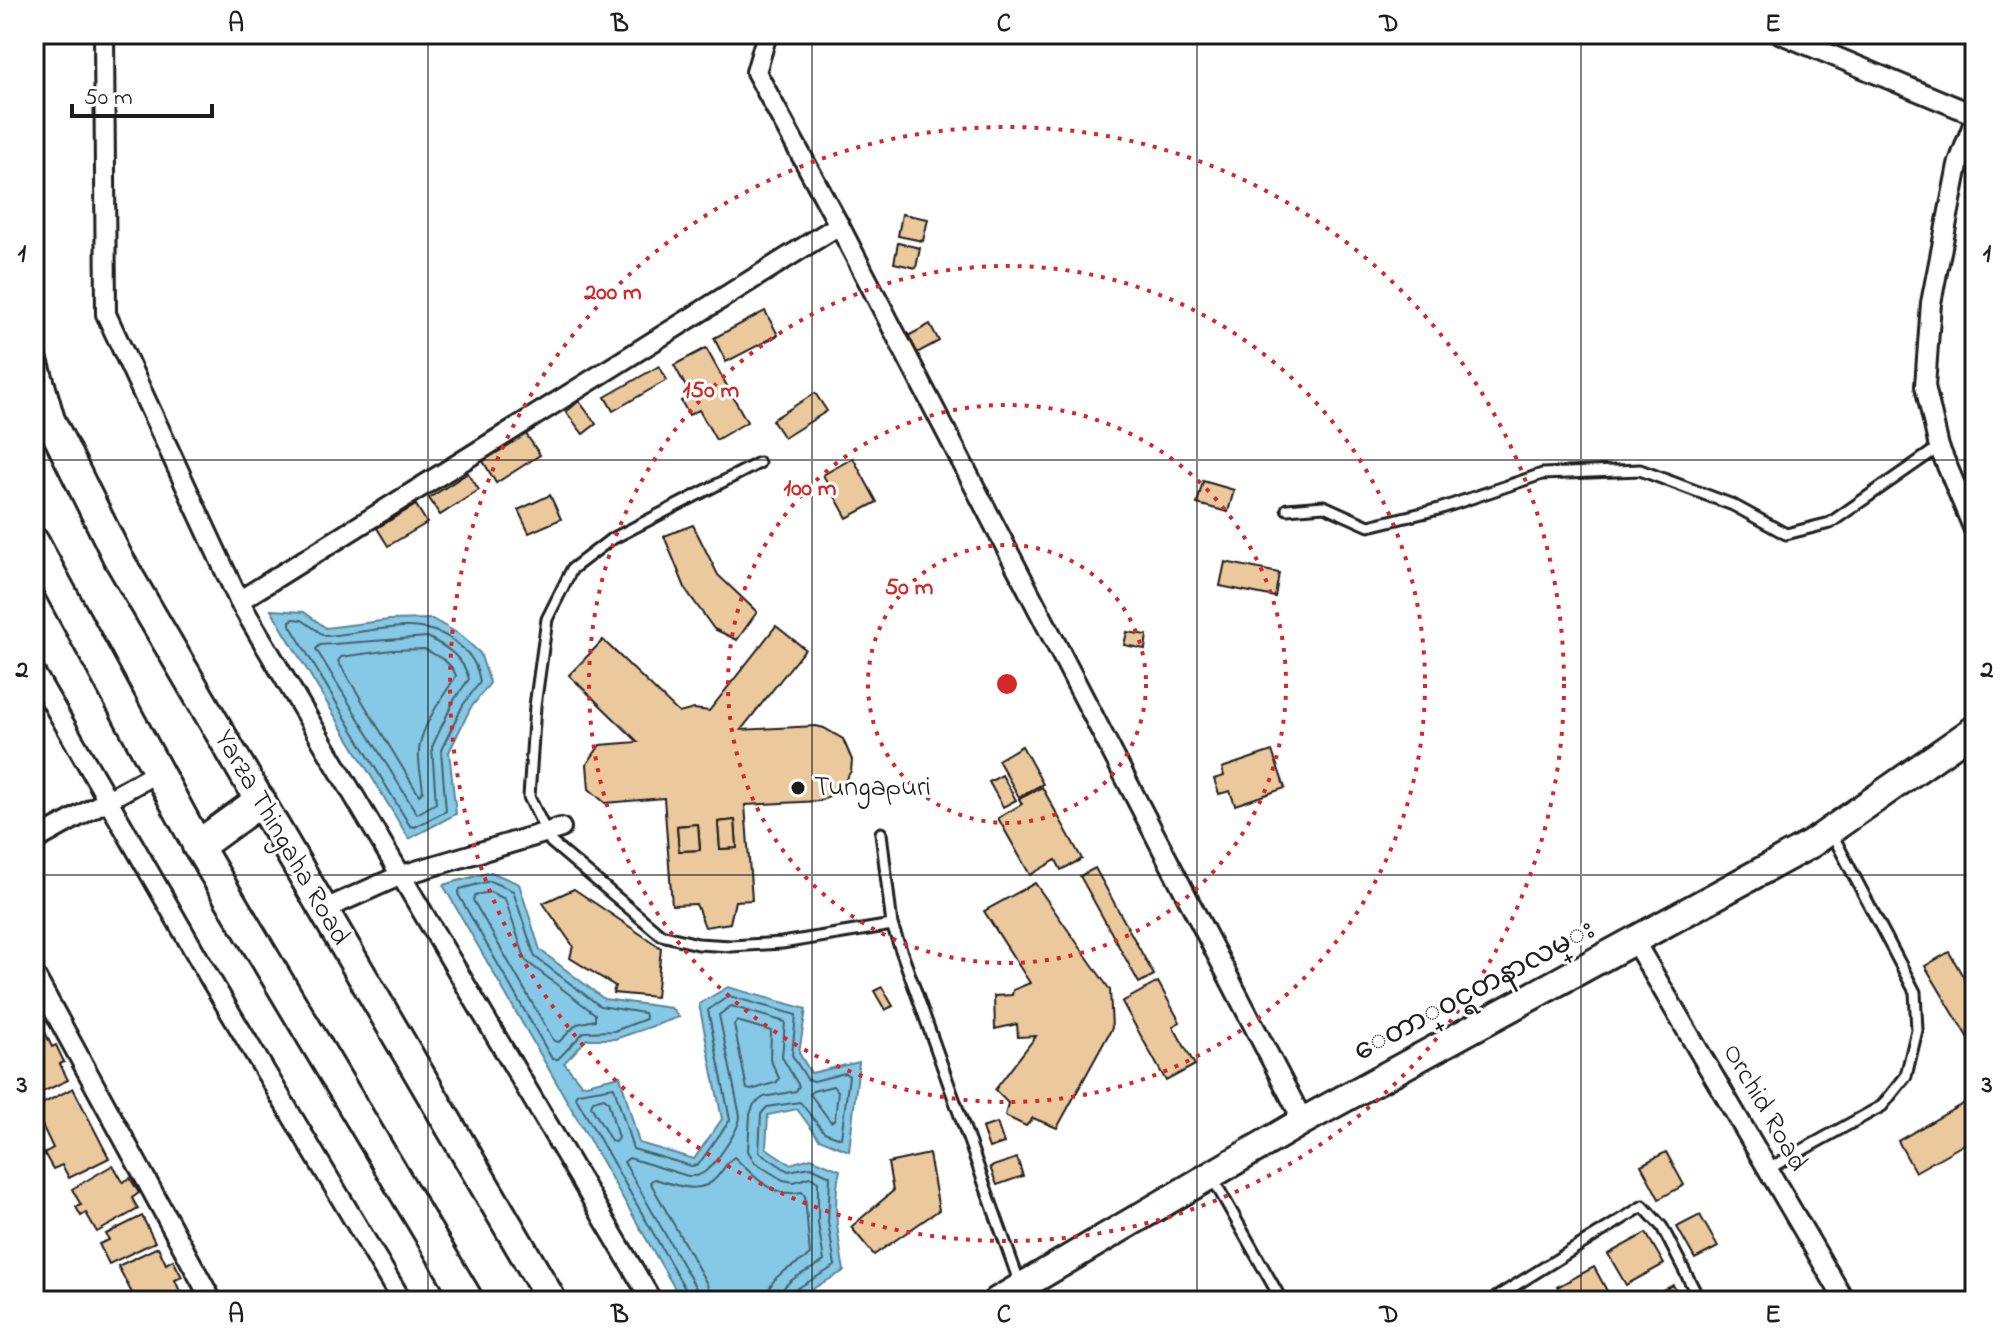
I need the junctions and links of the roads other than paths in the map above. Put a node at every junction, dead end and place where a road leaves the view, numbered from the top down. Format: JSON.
{"nodes":[{"id":1,"x":104,"y":34,"type":"edge"},
{"id":2,"x":767,"y":34,"type":"edge"},
{"id":3,"x":1781,"y":34,"type":"edge"},
{"id":4,"x":1975,"y":117,"type":"edge"},
{"id":5,"x":839,"y":225,"type":"junction"},
{"id":6,"x":34,"y":364,"type":"edge"},
{"id":7,"x":1939,"y":447,"type":"junction"},
{"id":8,"x":759,"y":463,"type":"dead end"},
{"id":9,"x":1287,"y":509,"type":"dead end"},
{"id":10,"x":1975,"y":532,"type":"edge"},
{"id":11,"x":34,"y":542,"type":"edge"},
{"id":12,"x":239,"y":601,"type":"junction"},
{"id":13,"x":34,"y":671,"type":"edge"},
{"id":14,"x":1975,"y":729,"type":"edge"},
{"id":15,"x":158,"y":772,"type":"junction"},
{"id":16,"x":107,"y":798,"type":"junction"},
{"id":17,"x":260,"y":801,"type":"junction"},
{"id":18,"x":553,"y":831,"type":"junction"},
{"id":19,"x":1830,"y":831,"type":"junction"},
{"id":20,"x":881,"y":833,"type":"dead end"},
{"id":21,"x":34,"y":841,"type":"edge"},
{"id":22,"x":198,"y":846,"type":"junction"},
{"id":23,"x":399,"y":876,"type":"junction"},
{"id":24,"x":323,"y":910,"type":"junction"},
{"id":25,"x":892,"y":925,"type":"junction"},
{"id":26,"x":1635,"y":942,"type":"junction"},
{"id":27,"x":34,"y":974,"type":"edge"},
{"id":28,"x":1303,"y":1121,"type":"junction"},
{"id":29,"x":1768,"y":1169,"type":"junction"},
{"id":30,"x":1211,"y":1176,"type":"junction"},
{"id":31,"x":1022,"y":1287,"type":"junction"},
{"id":32,"x":212,"y":1301,"type":"edge"},
{"id":33,"x":402,"y":1301,"type":"edge"},
{"id":34,"x":469,"y":1301,"type":"edge"},
{"id":35,"x":552,"y":1301,"type":"edge"},
{"id":36,"x":652,"y":1301,"type":"edge"},
{"id":37,"x":997,"y":1301,"type":"edge"},
{"id":38,"x":1282,"y":1301,"type":"edge"},
{"id":39,"x":1490,"y":1301,"type":"edge"},
{"id":40,"x":1700,"y":1301,"type":"edge"},
{"id":41,"x":1845,"y":1301,"type":"edge"}],
"edges":[{"from":1,"to":12,"type":"street"},
{"from":2,"to":5,"type":"street"},
{"from":3,"to":4,"type":"street"},
{"from":4,"to":7,"type":"street"},
{"from":5,"to":12,"type":"street"},
{"from":5,"to":28,"type":"street"},
{"from":6,"to":17,"type":"main road","name":"Yarza Thingaha Road"},
{"from":7,"to":9,"type":"lane"},
{"from":7,"to":10,"type":"street"},
{"from":8,"to":18,"type":"lane"},
{"from":11,"to":15,"type":"main road"},
{"from":12,"to":23,"type":"street"},
{"from":13,"to":16,"type":"street"},
{"from":14,"to":19,"type":"main road","name":"ေတာ္၀င္ရတနာလမ္း"},
{"from":15,"to":16,"type":"street"},
{"from":15,"to":22,"type":"main road"},
{"from":16,"to":21,"type":"street"},
{"from":16,"to":33,"type":"street"},
{"from":17,"to":22,"type":"highway"},
{"from":17,"to":24,"type":"main road","name":"Yarza Thingaha Road"},
{"from":18,"to":23,"type":"street"},
{"from":18,"to":25,"type":"lane"},
{"from":19,"to":26,"type":"main road","name":"ေတာ္၀င္ရတနာလမ္း"},
{"from":19,"to":29,"type":"lane"},
{"from":20,"to":25,"type":"lane"},
{"from":22,"to":34,"type":"main road"},
{"from":23,"to":24,"type":"street"},
{"from":23,"to":36,"type":"street"},
{"from":24,"to":35,"type":"main road","name":"Yarza Thingaha Road"},
{"from":25,"to":31,"type":"lane"},
{"from":26,"to":28,"type":"main road","name":"ေတာ္၀င္ရတနာလမ္း"},
{"from":26,"to":29,"type":"street","name":"Orchid Road"},
{"from":27,"to":32,"type":"street"},
{"from":28,"to":30,"type":"main road","name":"ေတာ္၀င္ရတနာလမ္း"},
{"from":29,"to":41,"type":"street","name":"Orchid Road"},
{"from":30,"to":31,"type":"main road","name":"ေတာ္၀င္ရတနာလမ္း"},
{"from":30,"to":38,"type":"lane"},
{"from":31,"to":37,"type":"main road","name":"ေတာ္၀င္ရတနာလမ္း"},
{"from":39,"to":40,"type":"lane"}]}
